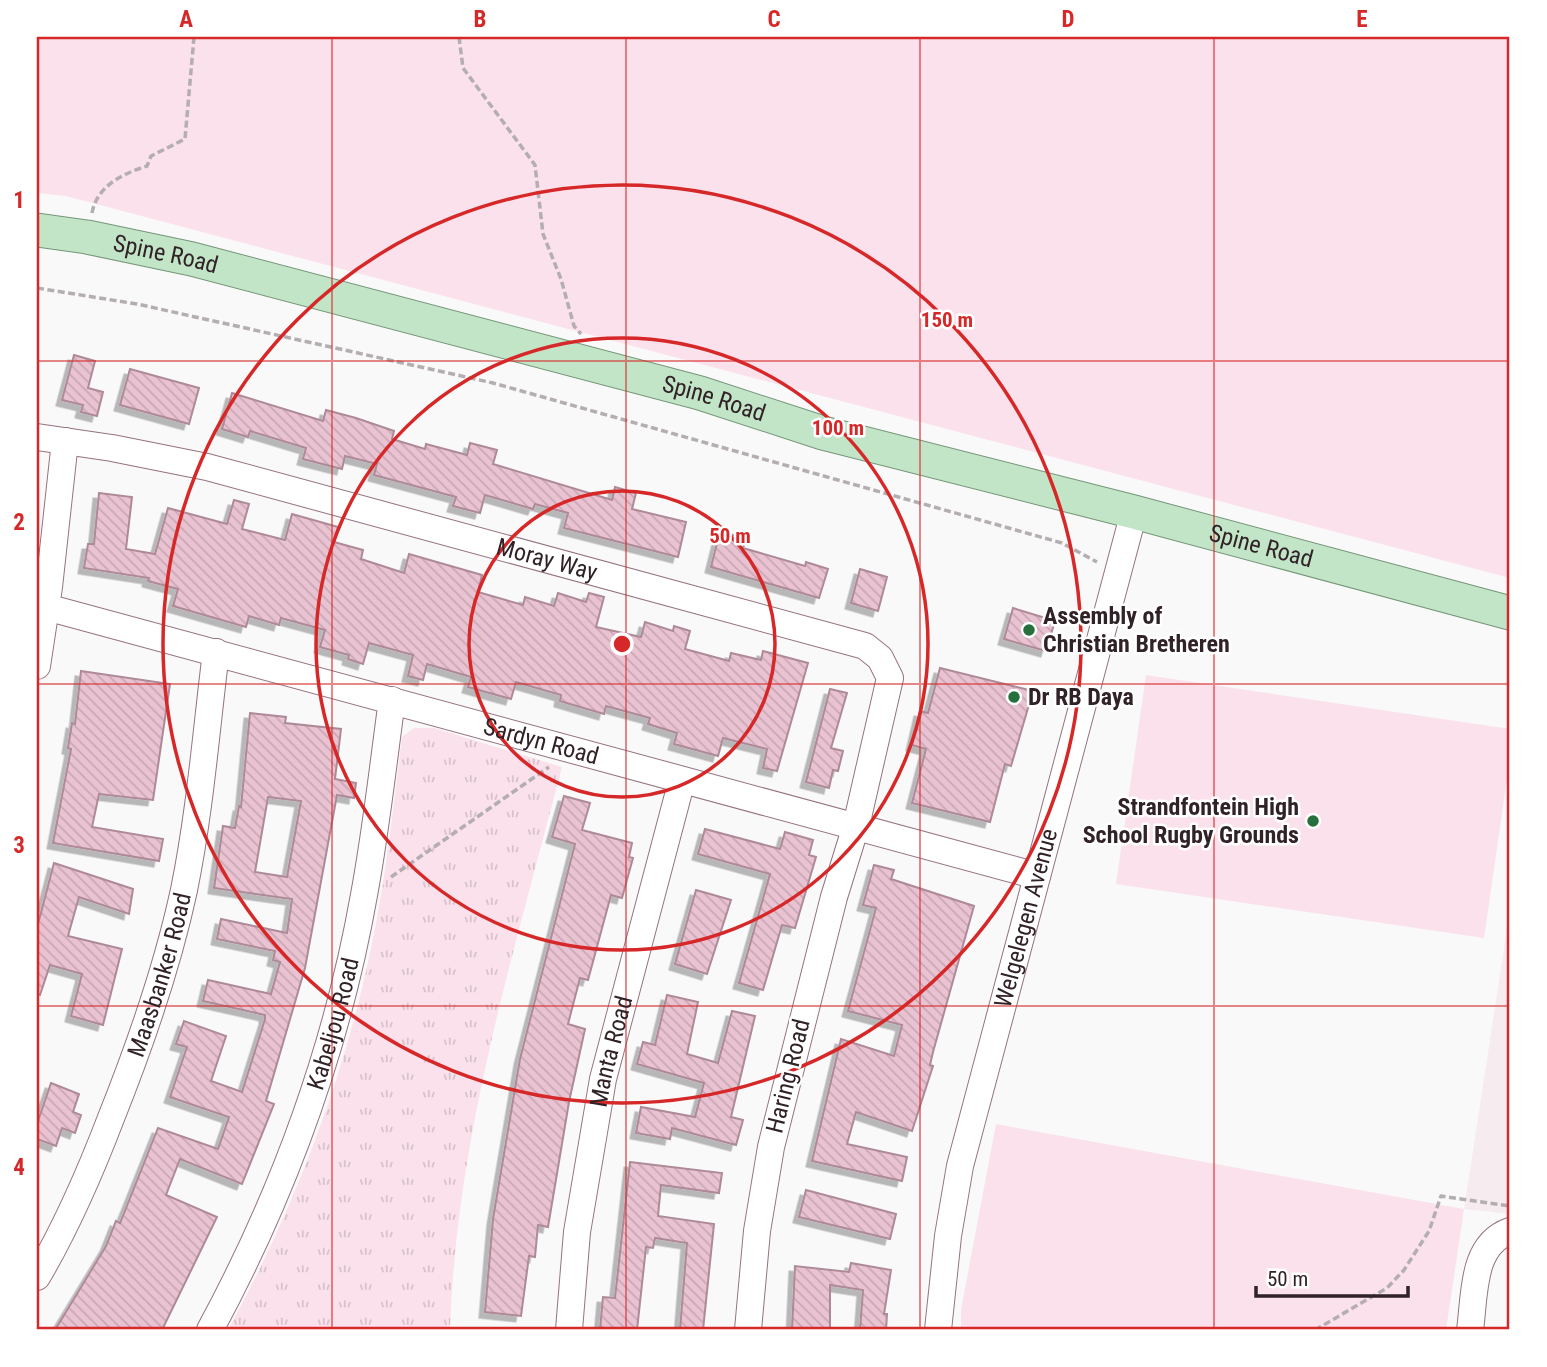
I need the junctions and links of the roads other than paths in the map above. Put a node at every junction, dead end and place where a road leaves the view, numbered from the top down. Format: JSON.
{"nodes":[{"id":1,"x":37,"y":230,"type":"edge"},
{"id":2,"x":37,"y":437,"type":"edge"},
{"id":3,"x":65,"y":441,"type":"junction"},
{"id":4,"x":1134,"y":512,"type":"junction"},
{"id":5,"x":46,"y":607,"type":"junction"},
{"id":6,"x":1510,"y":613,"type":"edge"},
{"id":7,"x":216,"y":652,"type":"junction"},
{"id":8,"x":37,"y":666,"type":"edge"},
{"id":9,"x":392,"y":700,"type":"junction"},
{"id":10,"x":682,"y":780,"type":"junction"},
{"id":11,"x":856,"y":826,"type":"junction"},
{"id":12,"x":1037,"y":876,"type":"junction"},
{"id":13,"x":1510,"y":1231,"type":"edge"},
{"id":14,"x":37,"y":1277,"type":"edge"},
{"id":15,"x":211,"y":1330,"type":"edge"},
{"id":16,"x":569,"y":1330,"type":"edge"},
{"id":17,"x":748,"y":1330,"type":"edge"},
{"id":18,"x":938,"y":1330,"type":"edge"},
{"id":19,"x":1470,"y":1330,"type":"edge"}],
"edges":[{"from":1,"to":4,"type":"main road","name":"Spine Road"},
{"from":2,"to":3,"type":"street","name":"Moray Way"},
{"from":3,"to":5,"type":"street"},
{"from":3,"to":11,"type":"street","name":"Moray Way"},
{"from":4,"to":6,"type":"main road","name":"Spine Road"},
{"from":4,"to":12,"type":"street","name":"Welgelegen Avenue"},
{"from":5,"to":7,"type":"street","name":"Sardyn Road"},
{"from":5,"to":8,"type":"street"},
{"from":7,"to":9,"type":"street","name":"Sardyn Road"},
{"from":7,"to":14,"type":"street","name":"Maasbanker Road"},
{"from":9,"to":10,"type":"street","name":"Sardyn Road"},
{"from":9,"to":15,"type":"street","name":"Kabeljou Road"},
{"from":10,"to":11,"type":"street","name":"Sardyn Road"},
{"from":10,"to":16,"type":"street","name":"Manta Road"},
{"from":11,"to":12,"type":"street","name":"Sardyn Road"},
{"from":11,"to":17,"type":"street","name":"Haring Road"},
{"from":12,"to":18,"type":"street","name":"Welgelegen Avenue"},
{"from":13,"to":19,"type":"street"}]}
